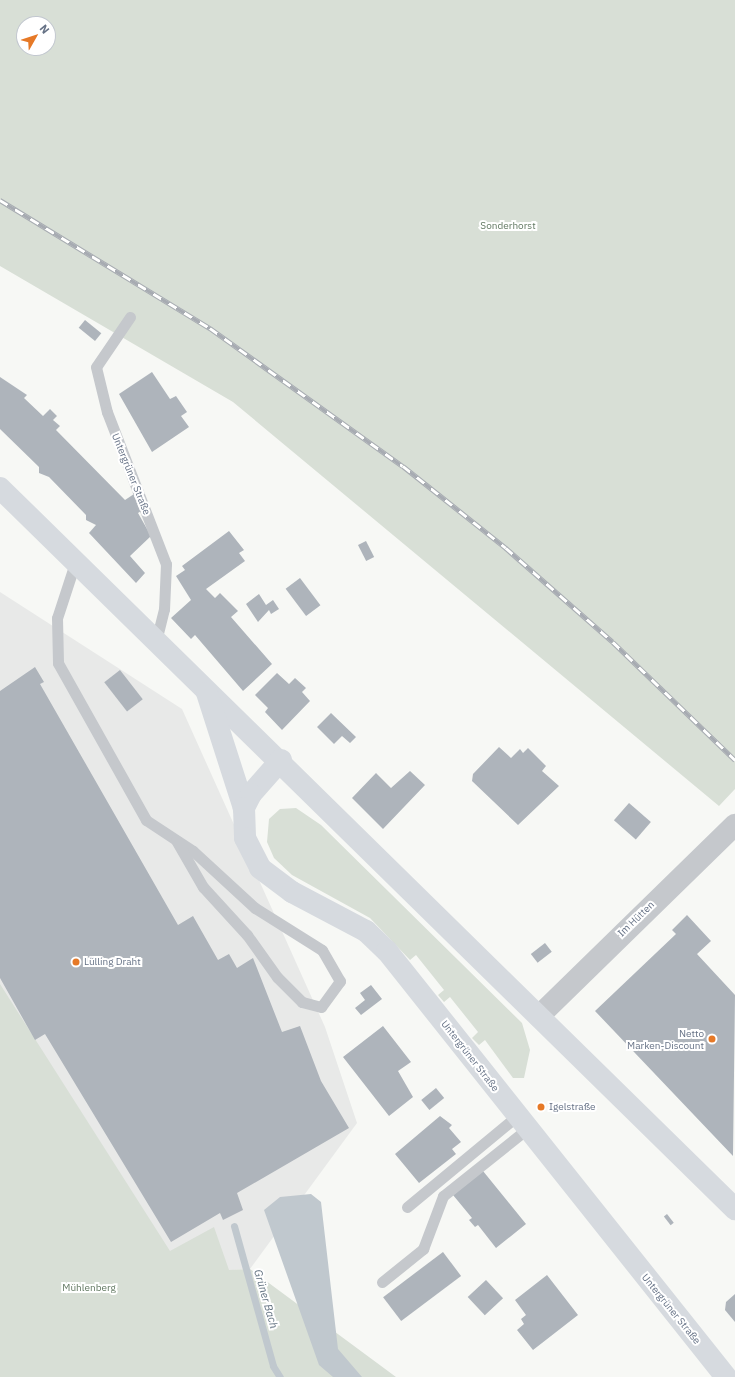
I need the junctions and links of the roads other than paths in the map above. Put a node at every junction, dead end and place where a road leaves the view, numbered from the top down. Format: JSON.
{"nodes":[{"id":1,"x":130,"y":317,"type":"dead end"},
{"id":2,"x":0,"y":488,"type":"edge"},
{"id":3,"x":76,"y":560,"type":"junction"},
{"id":4,"x":156,"y":640,"type":"junction"},
{"id":5,"x":206,"y":690,"type":"junction"},
{"id":6,"x":281,"y":760,"type":"junction"},
{"id":7,"x":244,"y":808,"type":"junction"},
{"id":8,"x":735,"y":825,"type":"edge"},
{"id":9,"x":176,"y":840,"type":"junction"},
{"id":10,"x":539,"y":1016,"type":"junction"},
{"id":11,"x":522,"y":1122,"type":"junction"},
{"id":12,"x":407,"y":1207,"type":"dead end"},
{"id":13,"x":735,"y":1209,"type":"edge"},
{"id":14,"x":382,"y":1282,"type":"dead end"},
{"id":15,"x":726,"y":1377,"type":"edge"}],
"edges":[{"from":1,"to":4,"type":"lane","name":"Untergrüner Straße"},
{"from":2,"to":3,"type":"main road"},
{"from":3,"to":4,"type":"main road"},
{"from":3,"to":9,"type":"lane"},
{"from":4,"to":5,"type":"main road"},
{"from":5,"to":6,"type":"main road"},
{"from":5,"to":7,"type":"main road","name":"Untergrüner Straße"},
{"from":6,"to":7,"type":"main road"},
{"from":6,"to":10,"type":"main road"},
{"from":7,"to":11,"type":"main road","name":"Untergrüner Straße"},
{"from":8,"to":10,"type":"street","name":"Im Hütten"},
{"from":9,"to":9,"type":"lane"},
{"from":10,"to":13,"type":"main road"},
{"from":11,"to":12,"type":"lane"},
{"from":11,"to":14,"type":"lane"},
{"from":11,"to":15,"type":"main road","name":"Untergrüner Straße"}]}
